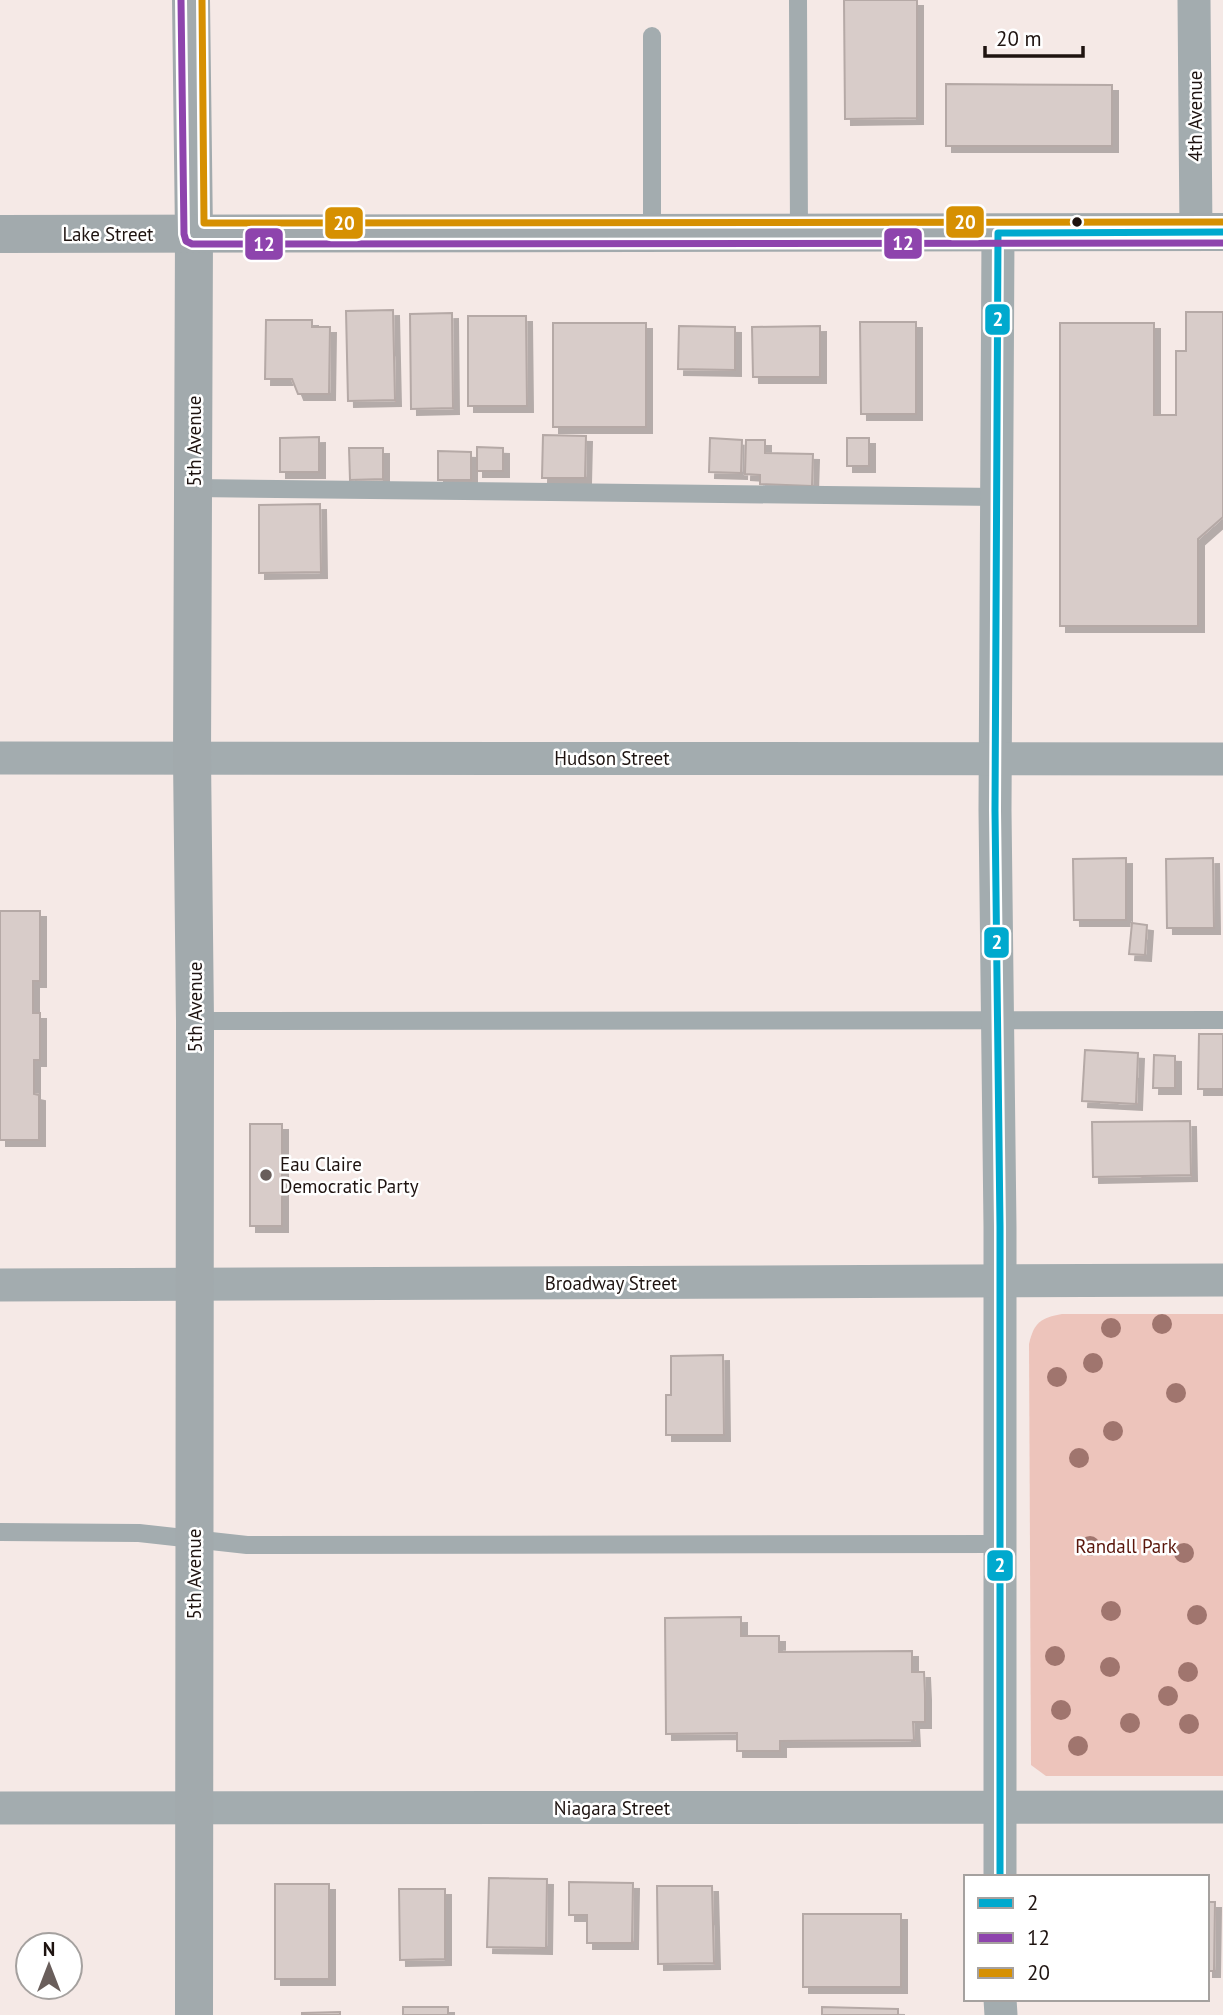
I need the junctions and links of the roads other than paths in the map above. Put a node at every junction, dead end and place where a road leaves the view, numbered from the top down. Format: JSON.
{"nodes":[{"id":1,"x":191,"y":0,"type":"edge"},
{"id":2,"x":798,"y":0,"type":"edge"},
{"id":3,"x":1194,"y":0,"type":"edge"},
{"id":4,"x":652,"y":36,"type":"dead end"},
{"id":5,"x":1210,"y":232,"type":"edge"},
{"id":6,"x":799,"y":233,"type":"junction"},
{"id":7,"x":998,"y":233,"type":"junction"},
{"id":8,"x":0,"y":234,"type":"edge"},
{"id":9,"x":194,"y":234,"type":"junction"},
{"id":10,"x":652,"y":234,"type":"junction"},
{"id":11,"x":194,"y":488,"type":"junction"},
{"id":12,"x":998,"y":497,"type":"junction"},
{"id":13,"x":0,"y":758,"type":"edge"},
{"id":14,"x":192,"y":758,"type":"junction"},
{"id":15,"x":995,"y":758,"type":"junction"},
{"id":16,"x":1223,"y":759,"type":"edge"},
{"id":17,"x":996,"y":1020,"type":"junction"},
{"id":18,"x":1223,"y":1020,"type":"edge"},
{"id":19,"x":195,"y":1021,"type":"junction"},
{"id":20,"x":1000,"y":1280,"type":"junction"},
{"id":21,"x":1223,"y":1280,"type":"edge"},
{"id":22,"x":0,"y":1285,"type":"edge"},
{"id":23,"x":195,"y":1285,"type":"junction"},
{"id":24,"x":0,"y":1532,"type":"edge"},
{"id":25,"x":194,"y":1540,"type":"junction"},
{"id":26,"x":1000,"y":1544,"type":"junction"},
{"id":27,"x":1223,"y":1807,"type":"edge"},
{"id":28,"x":0,"y":1808,"type":"edge"},
{"id":29,"x":1000,"y":1808,"type":"junction"},
{"id":30,"x":194,"y":1809,"type":"junction"},
{"id":31,"x":1000,"y":1875,"type":"edge"},
{"id":32,"x":194,"y":2015,"type":"edge"}],
"edges":[{"from":1,"to":9,"type":"main road","name":"5th Avenue"},
{"from":2,"to":6,"type":"lane"},
{"from":3,"to":5,"type":"street","name":"4th Avenue"},
{"from":4,"to":10,"type":"lane"},
{"from":5,"to":7,"type":"main road","name":"Lake Street"},
{"from":6,"to":7,"type":"main road","name":"Lake Street"},
{"from":6,"to":10,"type":"main road","name":"Lake Street"},
{"from":7,"to":12,"type":"street"},
{"from":8,"to":9,"type":"main road","name":"Lake Street"},
{"from":9,"to":10,"type":"main road","name":"Lake Street"},
{"from":9,"to":11,"type":"main road","name":"5th Avenue"},
{"from":11,"to":12,"type":"lane"},
{"from":11,"to":14,"type":"main road","name":"5th Avenue"},
{"from":12,"to":15,"type":"street"},
{"from":13,"to":14,"type":"street","name":"Hudson Street"},
{"from":14,"to":15,"type":"street","name":"Hudson Street"},
{"from":14,"to":19,"type":"main road","name":"5th Avenue"},
{"from":15,"to":16,"type":"street","name":"Hudson Street"},
{"from":15,"to":17,"type":"street"},
{"from":17,"to":18,"type":"lane"},
{"from":17,"to":19,"type":"lane"},
{"from":17,"to":20,"type":"street"},
{"from":19,"to":23,"type":"main road","name":"5th Avenue"},
{"from":20,"to":21,"type":"street","name":"Broadway Street"},
{"from":20,"to":23,"type":"street","name":"Broadway Street"},
{"from":20,"to":26,"type":"street"},
{"from":22,"to":23,"type":"street","name":"Broadway Street"},
{"from":23,"to":25,"type":"main road","name":"5th Avenue"},
{"from":24,"to":25,"type":"lane"},
{"from":25,"to":26,"type":"lane"},
{"from":25,"to":30,"type":"main road","name":"5th Avenue"},
{"from":26,"to":29,"type":"street"},
{"from":27,"to":29,"type":"street","name":"Niagara Street"},
{"from":28,"to":30,"type":"street","name":"Niagara Street"},
{"from":29,"to":30,"type":"street","name":"Niagara Street"},
{"from":29,"to":31,"type":"street"},
{"from":30,"to":32,"type":"main road","name":"5th Avenue"}]}
